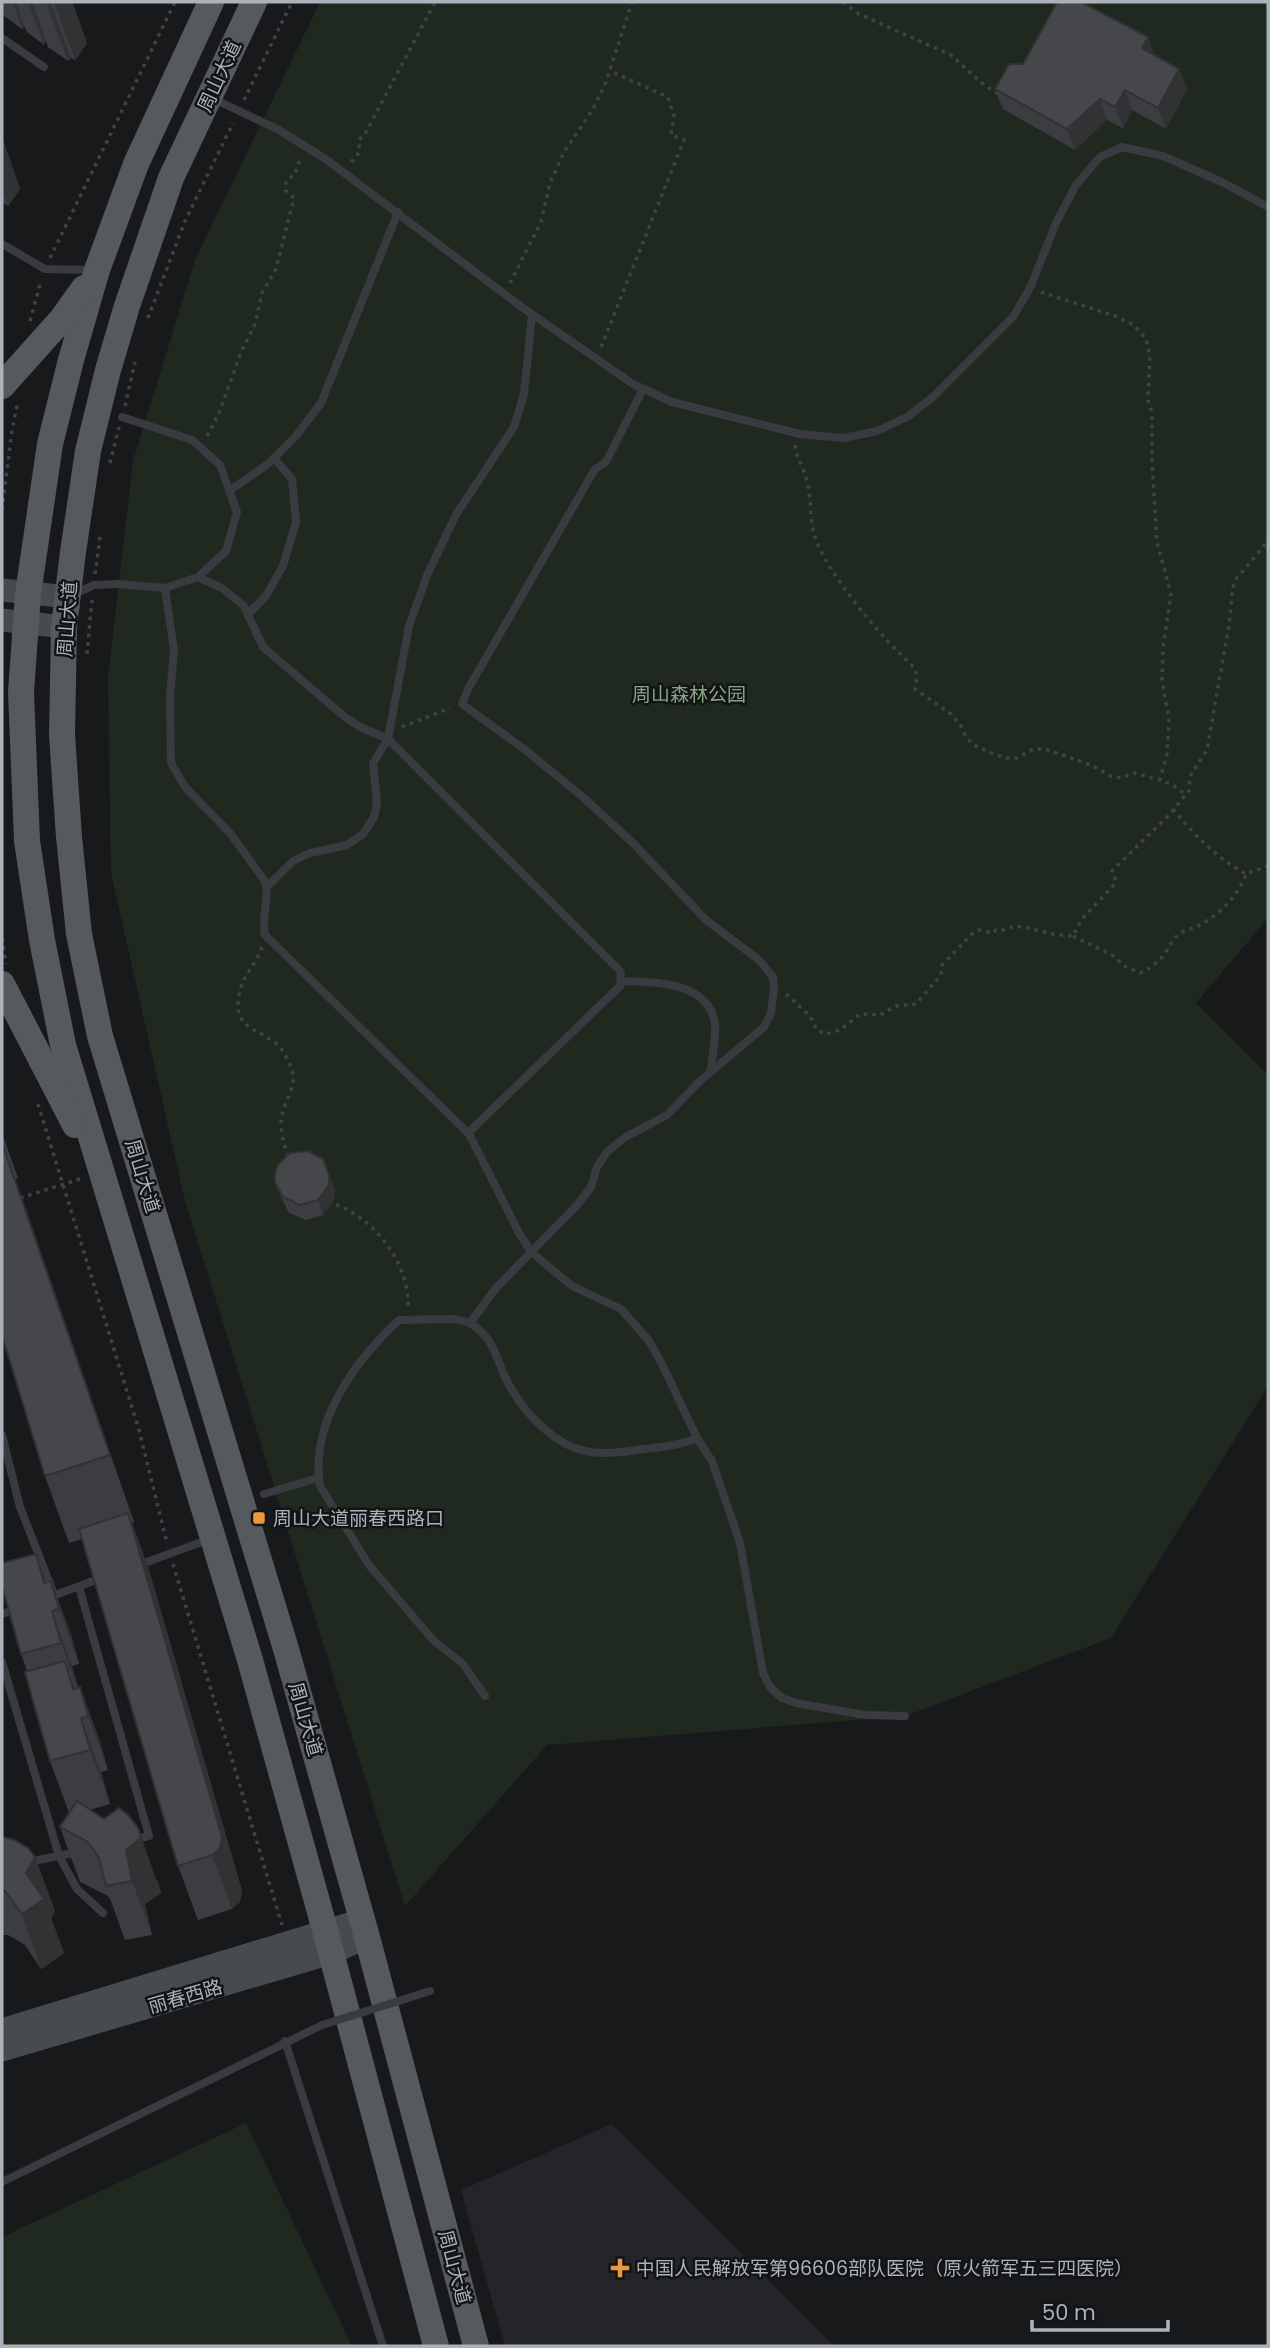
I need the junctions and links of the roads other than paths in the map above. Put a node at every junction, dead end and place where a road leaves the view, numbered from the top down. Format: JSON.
{"nodes":[{"id":1,"x":211,"y":2,"type":"edge"},
{"id":2,"x":254,"y":2,"type":"edge"},
{"id":3,"x":2,"y":38,"type":"edge"},
{"id":4,"x":44,"y":67,"type":"dead end"},
{"id":5,"x":209,"y":97,"type":"junction"},
{"id":6,"x":1268,"y":207,"type":"edge"},
{"id":7,"x":398,"y":212,"type":"junction"},
{"id":8,"x":2,"y":244,"type":"edge"},
{"id":9,"x":97,"y":270,"type":"junction"},
{"id":10,"x":532,"y":315,"type":"junction"},
{"id":11,"x":2,"y":386,"type":"edge"},
{"id":12,"x":643,"y":388,"type":"junction"},
{"id":13,"x":122,"y":417,"type":"road end"},
{"id":14,"x":274,"y":458,"type":"junction"},
{"id":15,"x":229,"y":491,"type":"junction"},
{"id":16,"x":198,"y":577,"type":"junction"},
{"id":17,"x":165,"y":588,"type":"junction"},
{"id":18,"x":2,"y":590,"type":"edge"},
{"id":19,"x":28,"y":594,"type":"junction"},
{"id":20,"x":68,"y":597,"type":"junction"},
{"id":21,"x":248,"y":614,"type":"junction"},
{"id":22,"x":13,"y":621,"type":"edge"},
{"id":23,"x":64,"y":627,"type":"junction"},
{"id":24,"x":388,"y":739,"type":"junction"},
{"id":25,"x":267,"y":887,"type":"junction"},
{"id":26,"x":4,"y":975,"type":"edge"},
{"id":27,"x":621,"y":981,"type":"junction"},
{"id":28,"x":711,"y":1070,"type":"junction"},
{"id":29,"x":468,"y":1133,"type":"junction"},
{"id":30,"x":102,"y":1179,"type":"junction"},
{"id":31,"x":531,"y":1252,"type":"junction"},
{"id":32,"x":470,"y":1323,"type":"junction"},
{"id":33,"x":2,"y":1435,"type":"edge"},
{"id":34,"x":697,"y":1438,"type":"junction"},
{"id":35,"x":318,"y":1478,"type":"junction"},
{"id":36,"x":264,"y":1494,"type":"dead end"},
{"id":37,"x":213,"y":1538,"type":"junction"},
{"id":38,"x":131,"y":1568,"type":"edge"},
{"id":39,"x":118,"y":1572,"type":"edge"},
{"id":40,"x":79,"y":1587,"type":"junction"},
{"id":41,"x":54,"y":1595,"type":"junction"},
{"id":42,"x":43,"y":1600,"type":"edge"},
{"id":43,"x":31,"y":1604,"type":"edge"},
{"id":44,"x":2,"y":1614,"type":"edge"},
{"id":45,"x":2,"y":1662,"type":"edge"},
{"id":46,"x":485,"y":1696,"type":"dead end"},
{"id":47,"x":905,"y":1716,"type":"dead end"},
{"id":48,"x":123,"y":1842,"type":"edge"},
{"id":49,"x":85,"y":1850,"type":"edge"},
{"id":50,"x":59,"y":1856,"type":"junction"},
{"id":51,"x":24,"y":1863,"type":"edge"},
{"id":52,"x":103,"y":1913,"type":"edge"},
{"id":53,"x":364,"y":1929,"type":"junction"},
{"id":54,"x":328,"y":1942,"type":"junction"},
{"id":55,"x":430,"y":1992,"type":"dead end"},
{"id":56,"x":2,"y":2030,"type":"edge"},
{"id":57,"x":285,"y":2041,"type":"junction"},
{"id":58,"x":2,"y":2050,"type":"edge"},
{"id":59,"x":2,"y":2182,"type":"edge"},
{"id":60,"x":383,"y":2346,"type":"edge"},
{"id":61,"x":436,"y":2346,"type":"edge"},
{"id":62,"x":476,"y":2346,"type":"edge"}],
"edges":[{"from":1,"to":9,"type":"main road","name":"周山大道"},
{"from":2,"to":5,"type":"main road","name":"周山大道"},
{"from":3,"to":4,"type":"lane"},
{"from":5,"to":7,"type":"lane"},
{"from":5,"to":20,"type":"main road","name":"周山大道"},
{"from":6,"to":12,"type":"lane"},
{"from":7,"to":10,"type":"lane"},
{"from":7,"to":14,"type":"lane"},
{"from":8,"to":9,"type":"lane"},
{"from":9,"to":11,"type":"main road"},
{"from":9,"to":19,"type":"main road","name":"周山大道"},
{"from":10,"to":12,"type":"lane"},
{"from":10,"to":24,"type":"lane"},
{"from":12,"to":28,"type":"lane"},
{"from":13,"to":15,"type":"lane"},
{"from":14,"to":15,"type":"lane"},
{"from":14,"to":21,"type":"lane"},
{"from":15,"to":16,"type":"lane"},
{"from":16,"to":17,"type":"lane"},
{"from":16,"to":21,"type":"lane"},
{"from":17,"to":20,"type":"lane"},
{"from":17,"to":25,"type":"lane"},
{"from":18,"to":19,"type":"main road"},
{"from":19,"to":20,"type":"main road"},
{"from":19,"to":22,"type":"main road","name":"周山大道"},
{"from":20,"to":23,"type":"main road","name":"周山大道"},
{"from":21,"to":24,"type":"lane"},
{"from":22,"to":23,"type":"main road"},
{"from":22,"to":30,"type":"main road","name":"周山大道"},
{"from":23,"to":53,"type":"main road","name":"周山大道"},
{"from":24,"to":25,"type":"lane"},
{"from":24,"to":27,"type":"lane"},
{"from":25,"to":29,"type":"lane"},
{"from":26,"to":30,"type":"main road"},
{"from":27,"to":28,"type":"lane"},
{"from":27,"to":29,"type":"lane"},
{"from":28,"to":31,"type":"lane"},
{"from":29,"to":31,"type":"lane"},
{"from":30,"to":37,"type":"main road","name":"周山大道"},
{"from":31,"to":32,"type":"lane"},
{"from":31,"to":34,"type":"lane"},
{"from":32,"to":34,"type":"lane"},
{"from":32,"to":35,"type":"lane"},
{"from":33,"to":41,"type":"lane"},
{"from":34,"to":47,"type":"lane"},
{"from":35,"to":36,"type":"lane"},
{"from":35,"to":46,"type":"lane"},
{"from":37,"to":38,"type":"lane"},
{"from":37,"to":54,"type":"main road","name":"周山大道"},
{"from":39,"to":40,"type":"lane"},
{"from":40,"to":41,"type":"lane"},
{"from":40,"to":48,"type":"lane"},
{"from":41,"to":42,"type":"lane"},
{"from":43,"to":44,"type":"lane"},
{"from":45,"to":50,"type":"lane"},
{"from":49,"to":50,"type":"lane"},
{"from":50,"to":51,"type":"lane"},
{"from":50,"to":52,"type":"lane"},
{"from":53,"to":54,"type":"main road","name":"丽春西路"},
{"from":53,"to":62,"type":"main road","name":"周山大道"},
{"from":54,"to":56,"type":"main road","name":"丽春西路"},
{"from":54,"to":58,"type":"main road","name":"丽春西路"},
{"from":54,"to":61,"type":"main road","name":"周山大道"},
{"from":55,"to":57,"type":"lane","bridge":true},
{"from":57,"to":59,"type":"lane"},
{"from":57,"to":60,"type":"lane"}]}
